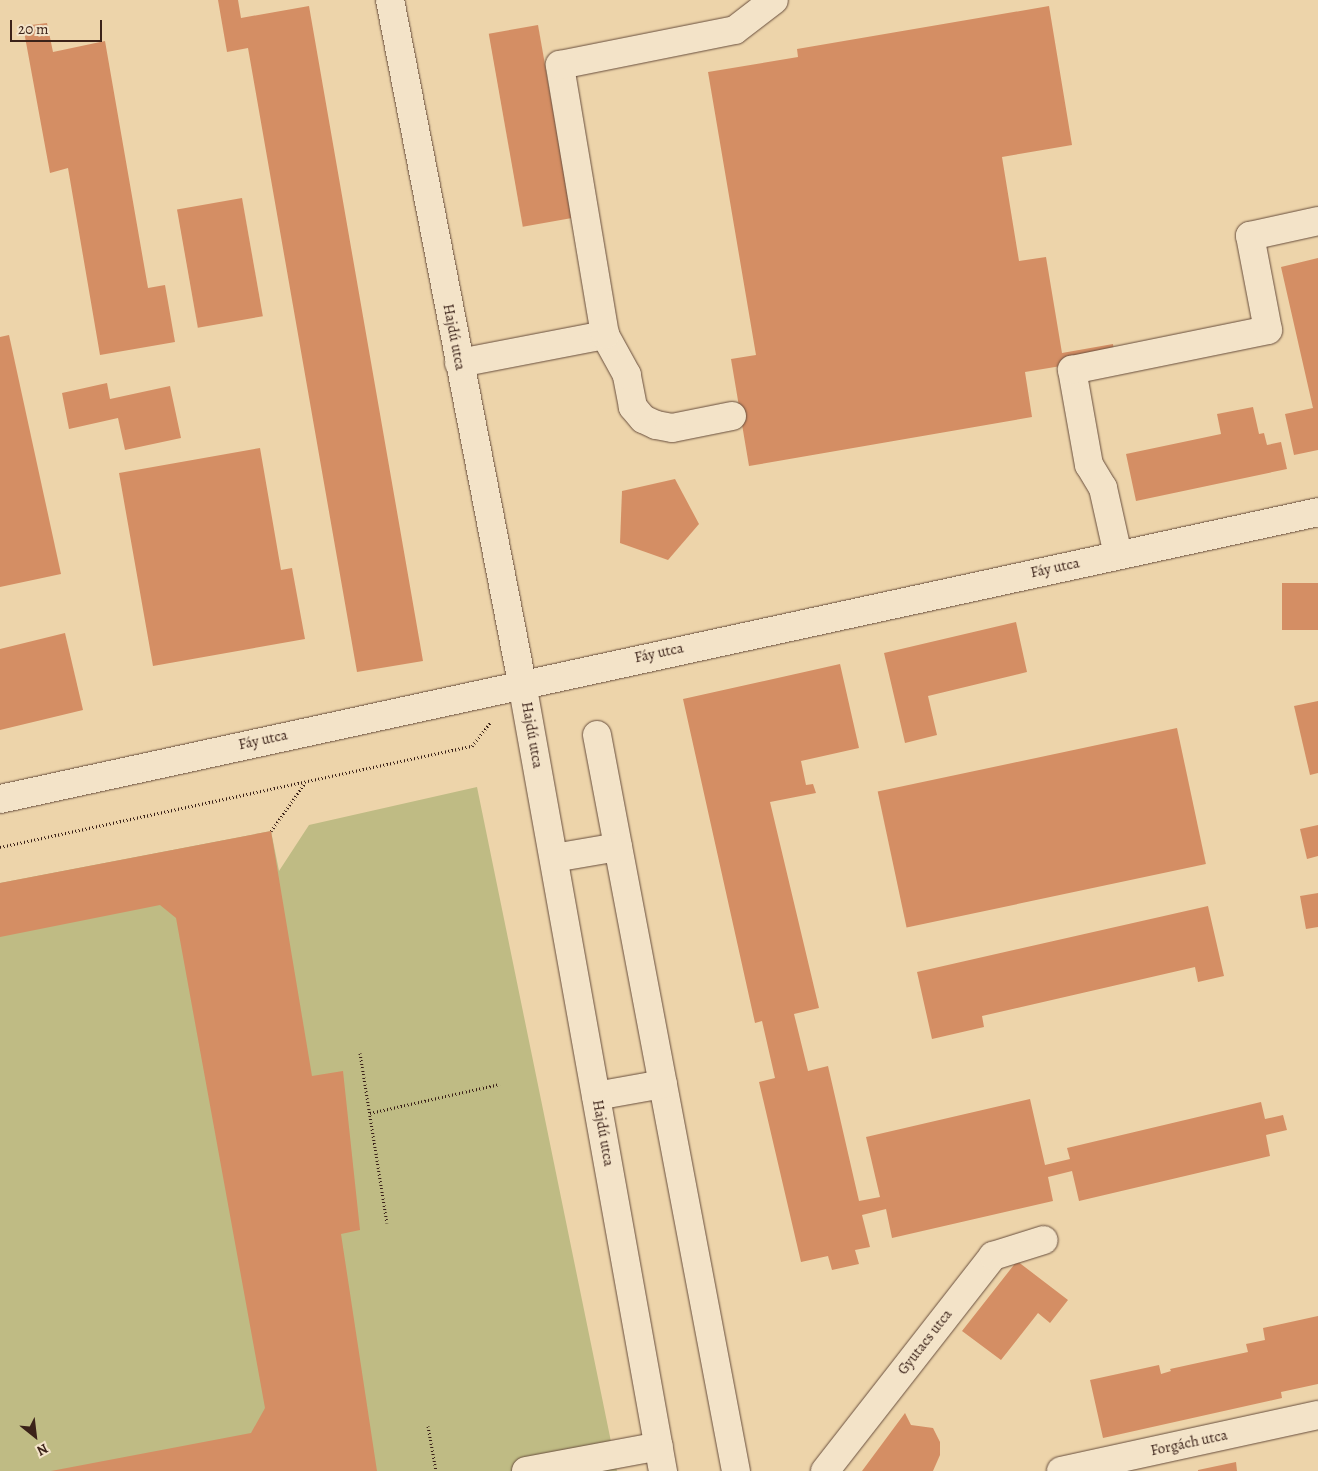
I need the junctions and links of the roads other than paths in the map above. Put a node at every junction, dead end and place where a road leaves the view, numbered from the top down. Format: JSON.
{"nodes":[{"id":1,"x":390,"y":0,"type":"edge"},
{"id":2,"x":774,"y":0,"type":"edge"},
{"id":3,"x":1318,"y":221,"type":"edge"},
{"id":4,"x":605,"y":335,"type":"junction"},
{"id":5,"x":459,"y":362,"type":"junction"},
{"id":6,"x":732,"y":416,"type":"dead end"},
{"id":7,"x":1318,"y":512,"type":"edge"},
{"id":8,"x":1118,"y":554,"type":"junction"},
{"id":9,"x":522,"y":683,"type":"junction"},
{"id":10,"x":597,"y":735,"type":"dead end"},
{"id":11,"x":0,"y":798,"type":"edge"},
{"id":12,"x":618,"y":847,"type":"junction"},
{"id":13,"x":554,"y":858,"type":"junction"},
{"id":14,"x":663,"y":1084,"type":"junction"},
{"id":15,"x":596,"y":1096,"type":"junction"},
{"id":16,"x":1044,"y":1240,"type":"dead end"},
{"id":17,"x":1318,"y":1415,"type":"edge"},
{"id":18,"x":661,"y":1458,"type":"edge"},
{"id":19,"x":526,"y":1471,"type":"edge"},
{"id":20,"x":736,"y":1471,"type":"edge"},
{"id":21,"x":825,"y":1471,"type":"edge"},
{"id":22,"x":1061,"y":1471,"type":"edge"}],
"edges":[{"from":1,"to":5,"type":"street","name":"Hajdú utca"},
{"from":2,"to":4,"type":"street"},
{"from":3,"to":8,"type":"street"},
{"from":4,"to":5,"type":"street"},
{"from":4,"to":6,"type":"street"},
{"from":5,"to":9,"type":"street","name":"Hajdú utca"},
{"from":7,"to":8,"type":"street","name":"Fáy utca"},
{"from":8,"to":9,"type":"street","name":"Fáy utca"},
{"from":9,"to":11,"type":"street","name":"Fáy utca"},
{"from":9,"to":13,"type":"street","name":"Hajdú utca"},
{"from":10,"to":12,"type":"street"},
{"from":12,"to":13,"type":"street"},
{"from":12,"to":14,"type":"street"},
{"from":13,"to":15,"type":"street","name":"Hajdú utca"},
{"from":14,"to":15,"type":"street"},
{"from":14,"to":20,"type":"street"},
{"from":15,"to":18,"type":"street","name":"Hajdú utca"},
{"from":16,"to":21,"type":"street","name":"Gyutacs utca"},
{"from":17,"to":22,"type":"street","name":"Forgách utca"},
{"from":18,"to":19,"type":"street"}]}
